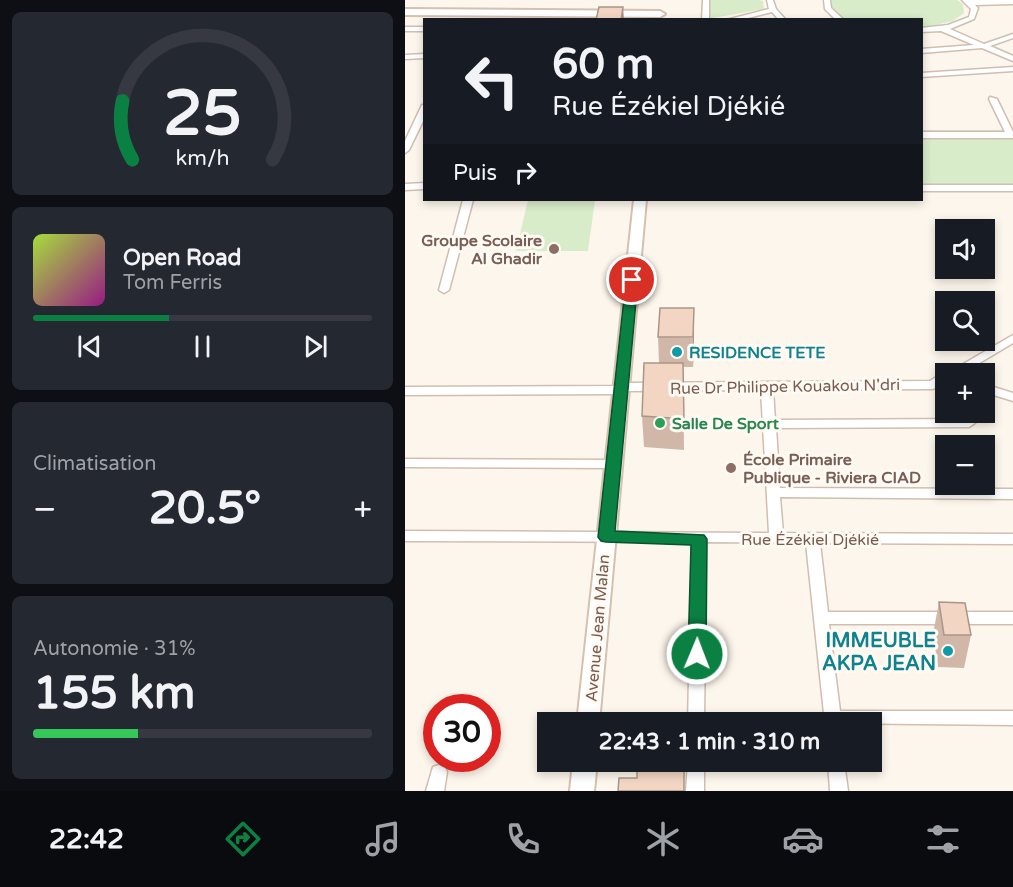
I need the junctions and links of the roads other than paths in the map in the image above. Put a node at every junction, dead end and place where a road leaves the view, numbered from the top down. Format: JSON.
{"nodes":[{"id":1,"x":661,"y":0,"type":"edge"},
{"id":2,"x":706,"y":0,"type":"edge"},
{"id":3,"x":767,"y":0,"type":"edge"},
{"id":4,"x":827,"y":0,"type":"edge"},
{"id":5,"x":968,"y":1,"type":"edge"},
{"id":6,"x":1013,"y":2,"type":"edge"},
{"id":7,"x":773,"y":10,"type":"junction"},
{"id":8,"x":405,"y":12,"type":"edge"},
{"id":9,"x":466,"y":16,"type":"edge"},
{"id":10,"x":659,"y":17,"type":"edge"},
{"id":11,"x":705,"y":18,"type":"edge"},
{"id":12,"x":738,"y":18,"type":"edge"},
{"id":13,"x":781,"y":18,"type":"edge"},
{"id":14,"x":839,"y":18,"type":"edge"},
{"id":15,"x":405,"y":29,"type":"edge"},
{"id":16,"x":423,"y":29,"type":"edge"},
{"id":17,"x":944,"y":29,"type":"junction"},
{"id":18,"x":923,"y":30,"type":"edge"},
{"id":19,"x":1013,"y":36,"type":"edge"},
{"id":20,"x":984,"y":46,"type":"junction"},
{"id":21,"x":923,"y":51,"type":"edge"},
{"id":22,"x":423,"y":56,"type":"edge"},
{"id":23,"x":405,"y":57,"type":"edge"},
{"id":24,"x":1013,"y":59,"type":"edge"},
{"id":25,"x":1013,"y":69,"type":"edge"},
{"id":26,"x":923,"y":75,"type":"edge"},
{"id":27,"x":993,"y":99,"type":"dead end"},
{"id":28,"x":423,"y":111,"type":"edge"},
{"id":29,"x":923,"y":135,"type":"edge"},
{"id":30,"x":1011,"y":135,"type":"edge"},
{"id":31,"x":407,"y":141,"type":"edge"},
{"id":32,"x":405,"y":150,"type":"edge"},
{"id":33,"x":423,"y":186,"type":"edge"},
{"id":34,"x":405,"y":187,"type":"edge"},
{"id":35,"x":923,"y":188,"type":"edge"},
{"id":36,"x":1013,"y":188,"type":"edge"},
{"id":37,"x":468,"y":201,"type":"edge"},
{"id":38,"x":640,"y":201,"type":"edge"},
{"id":39,"x":444,"y":290,"type":"dead end"},
{"id":40,"x":1010,"y":342,"type":"edge"},
{"id":41,"x":972,"y":363,"type":"edge"},
{"id":42,"x":935,"y":383,"type":"edge"},
{"id":43,"x":767,"y":387,"type":"junction"},
{"id":44,"x":622,"y":389,"type":"junction"},
{"id":45,"x":405,"y":391,"type":"edge"},
{"id":46,"x":995,"y":391,"type":"edge"},
{"id":47,"x":1013,"y":397,"type":"edge"},
{"id":48,"x":969,"y":423,"type":"dead end"},
{"id":49,"x":771,"y":424,"type":"junction"},
{"id":50,"x":405,"y":463,"type":"edge"},
{"id":51,"x":615,"y":464,"type":"junction"},
{"id":52,"x":774,"y":492,"type":"junction"},
{"id":53,"x":1013,"y":494,"type":"edge"},
{"id":54,"x":405,"y":536,"type":"edge"},
{"id":55,"x":606,"y":537,"type":"junction"},
{"id":56,"x":776,"y":538,"type":"junction"},
{"id":57,"x":812,"y":538,"type":"junction"},
{"id":58,"x":1013,"y":538,"type":"edge"},
{"id":59,"x":699,"y":539,"type":"junction"},
{"id":60,"x":822,"y":618,"type":"junction"},
{"id":61,"x":1013,"y":618,"type":"edge"},
{"id":62,"x":589,"y":712,"type":"edge"},
{"id":63,"x":696,"y":712,"type":"edge"},
{"id":64,"x":831,"y":712,"type":"edge"},
{"id":65,"x":1013,"y":718,"type":"edge"},
{"id":66,"x":882,"y":720,"type":"edge"},
{"id":67,"x":439,"y":772,"type":"dead end"},
{"id":68,"x":584,"y":772,"type":"edge"},
{"id":69,"x":696,"y":772,"type":"edge"},
{"id":70,"x":837,"y":772,"type":"edge"},
{"id":71,"x":435,"y":791,"type":"edge"},
{"id":72,"x":582,"y":791,"type":"edge"},
{"id":73,"x":695,"y":791,"type":"edge"},
{"id":74,"x":839,"y":791,"type":"edge"}],
"edges":[{"from":1,"to":10,"type":"main road"},
{"from":2,"to":11,"type":"street"},
{"from":3,"to":7,"type":"street"},
{"from":4,"to":14,"type":"street"},
{"from":5,"to":6,"type":"street"},
{"from":5,"to":17,"type":"street"},
{"from":7,"to":12,"type":"street"},
{"from":7,"to":13,"type":"street"},
{"from":8,"to":9,"type":"main road"},
{"from":9,"to":10,"type":"main road"},
{"from":15,"to":16,"type":"street"},
{"from":17,"to":18,"type":"street"},
{"from":17,"to":20,"type":"street"},
{"from":19,"to":20,"type":"street"},
{"from":20,"to":21,"type":"street"},
{"from":20,"to":24,"type":"street"},
{"from":22,"to":23,"type":"street"},
{"from":25,"to":26,"type":"street"},
{"from":27,"to":30,"type":"street"},
{"from":28,"to":31,"type":"street"},
{"from":29,"to":30,"type":"street"},
{"from":31,"to":32,"type":"street"},
{"from":33,"to":34,"type":"street"},
{"from":35,"to":36,"type":"street"},
{"from":37,"to":39,"type":"street"},
{"from":38,"to":44,"type":"main road","name":"Avenue Jean Malan"},
{"from":40,"to":41,"type":"street"},
{"from":42,"to":43,"type":"street","name":"Rue Dr Philippe Kouakou N'dri"},
{"from":43,"to":44,"type":"street","name":"Rue Dr Philippe Kouakou N'dri"},
{"from":43,"to":49,"type":"street"},
{"from":44,"to":45,"type":"street","name":"Rue Dr Philippe Kouakou N'dri"},
{"from":44,"to":51,"type":"main road","name":"Avenue Jean Malan"},
{"from":46,"to":47,"type":"street"},
{"from":48,"to":49,"type":"street"},
{"from":49,"to":52,"type":"street"},
{"from":50,"to":51,"type":"street"},
{"from":51,"to":55,"type":"main road","name":"Avenue Jean Malan"},
{"from":52,"to":53,"type":"street"},
{"from":52,"to":56,"type":"street"},
{"from":54,"to":55,"type":"street","name":"Rue Ézékiel Djékié"},
{"from":55,"to":59,"type":"street","name":"Rue Ézékiel Djékié"},
{"from":55,"to":62,"type":"main road","name":"Avenue Jean Malan"},
{"from":56,"to":57,"type":"street","name":"Rue Ézékiel Djékié"},
{"from":56,"to":59,"type":"street","name":"Rue Ézékiel Djékié"},
{"from":57,"to":58,"type":"street","name":"Rue Ézékiel Djékié"},
{"from":57,"to":60,"type":"street"},
{"from":59,"to":63,"type":"street"},
{"from":60,"to":61,"type":"street"},
{"from":60,"to":64,"type":"street"},
{"from":65,"to":66,"type":"street"},
{"from":67,"to":71,"type":"street"},
{"from":68,"to":72,"type":"main road"},
{"from":69,"to":73,"type":"street"},
{"from":70,"to":74,"type":"street"}]}
